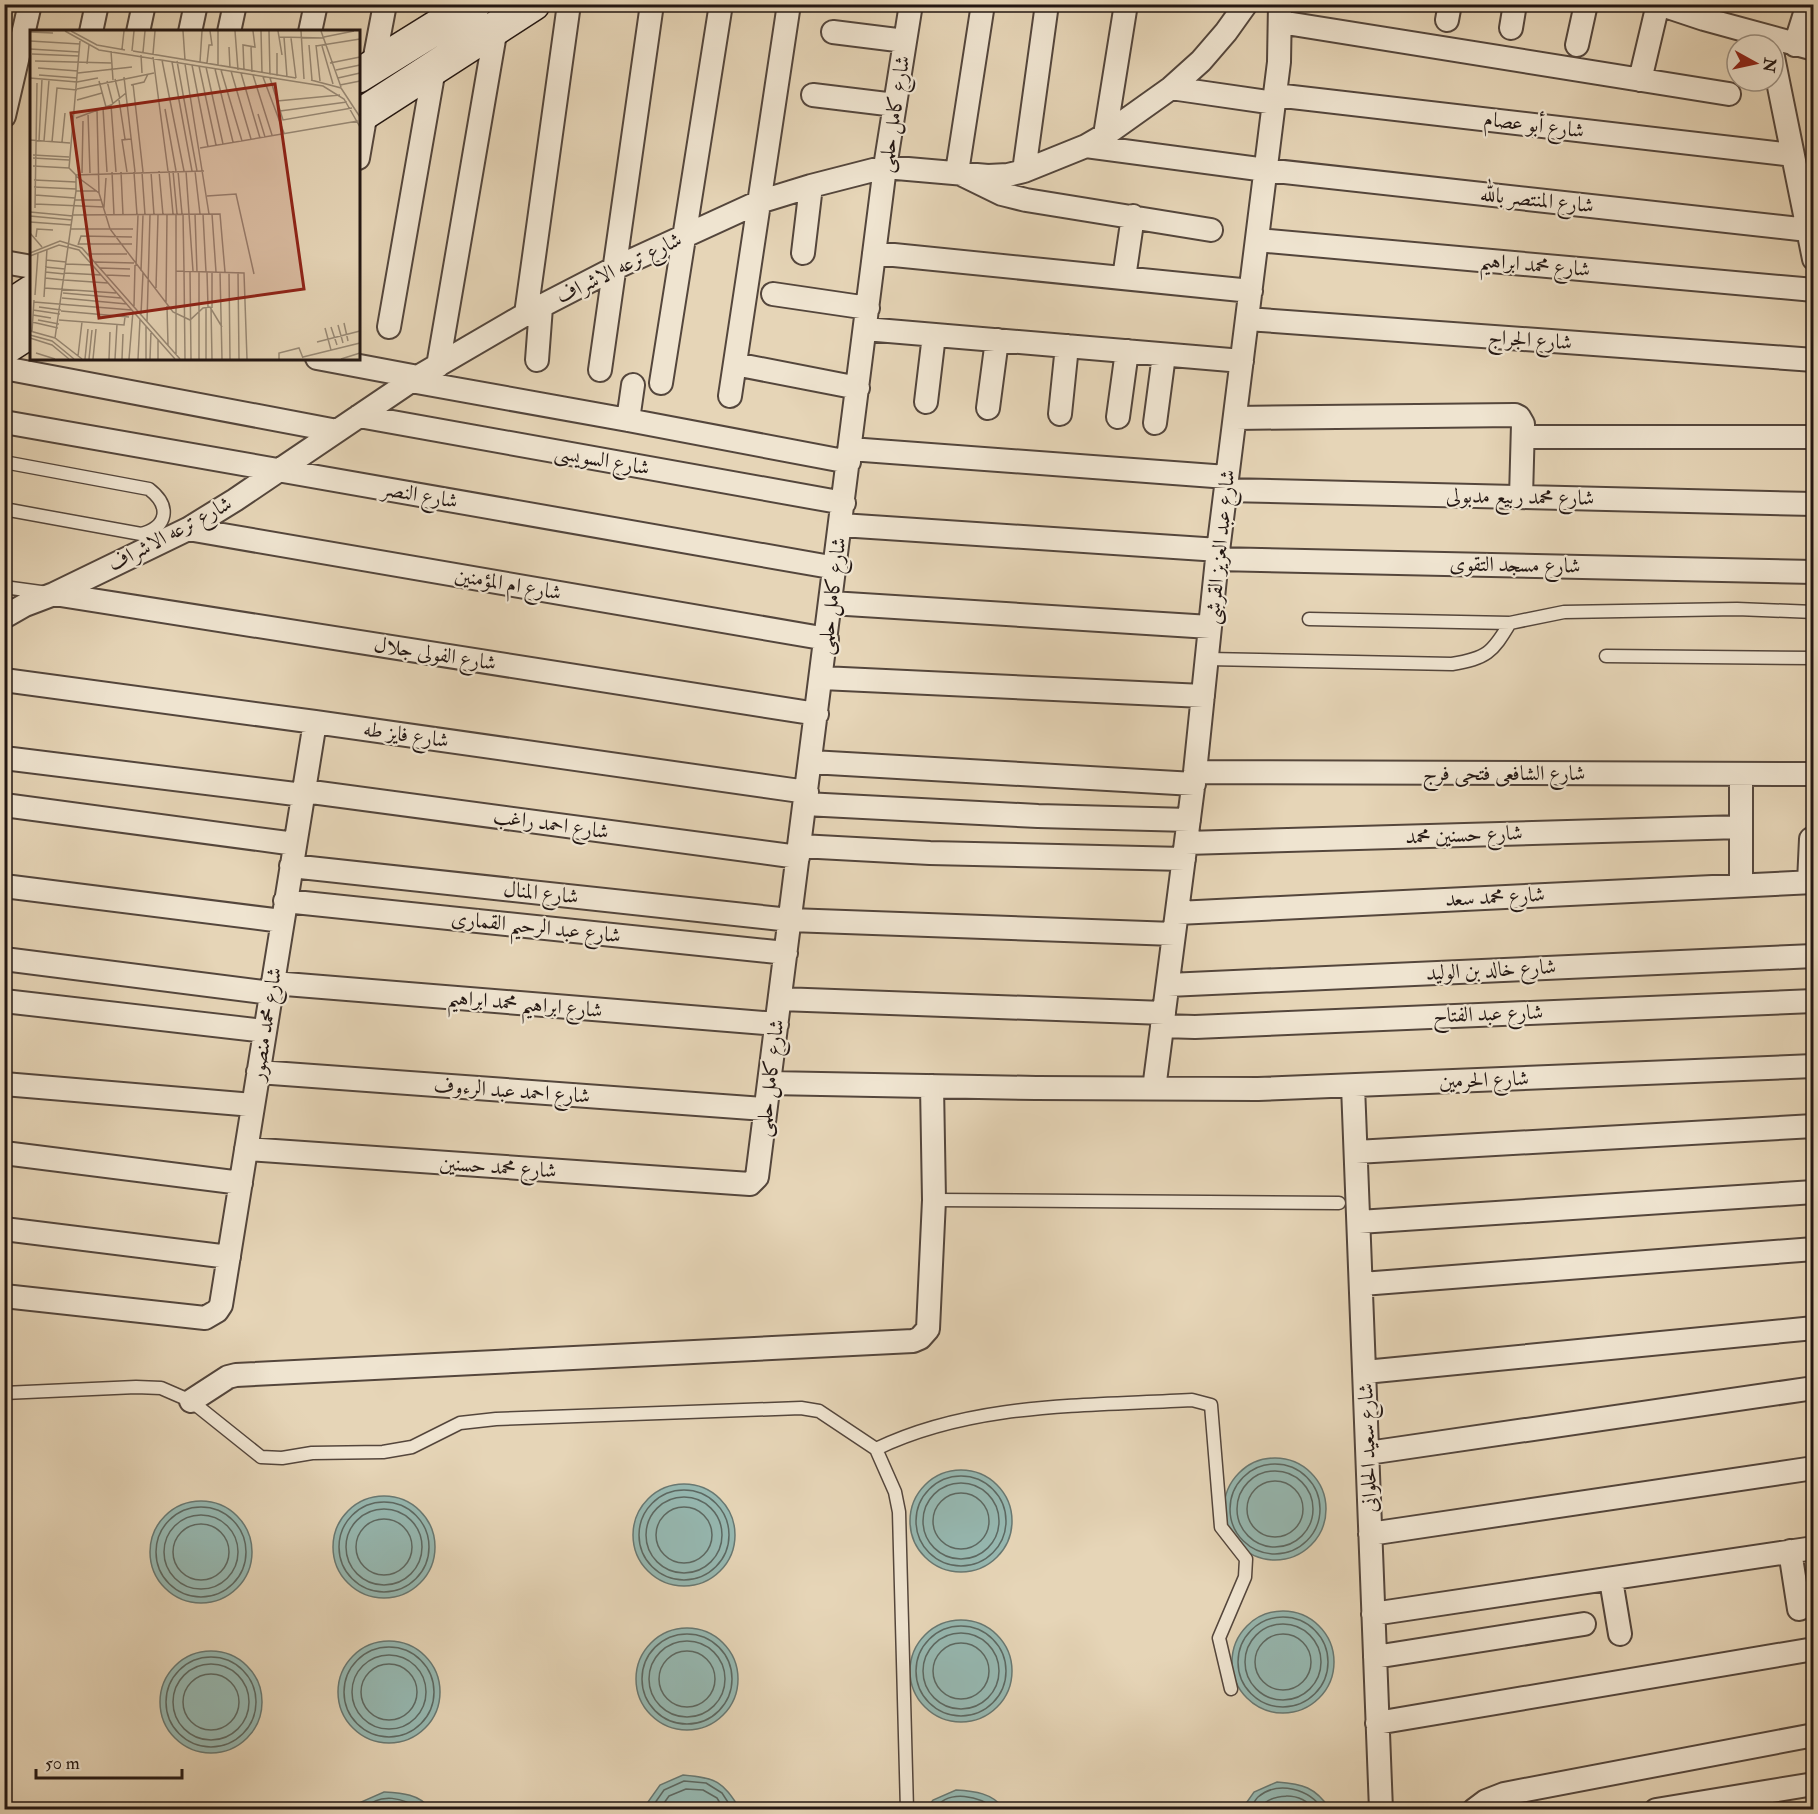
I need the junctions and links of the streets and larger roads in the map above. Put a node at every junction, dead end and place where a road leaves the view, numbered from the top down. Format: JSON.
{"nodes":[{"id":1,"x":30,"y":4,"type":"edge"},
{"id":2,"x":97,"y":4,"type":"edge"},
{"id":3,"x":144,"y":4,"type":"edge"},
{"id":4,"x":196,"y":4,"type":"edge"},
{"id":5,"x":235,"y":4,"type":"edge"},
{"id":6,"x":316,"y":4,"type":"edge"},
{"id":7,"x":385,"y":4,"type":"edge"},
{"id":8,"x":533,"y":4,"type":"edge"},
{"id":9,"x":569,"y":4,"type":"edge"},
{"id":10,"x":652,"y":4,"type":"edge"},
{"id":11,"x":721,"y":4,"type":"edge"},
{"id":12,"x":789,"y":4,"type":"edge"},
{"id":13,"x":911,"y":4,"type":"edge"},
{"id":14,"x":983,"y":4,"type":"edge"},
{"id":15,"x":1047,"y":4,"type":"edge"},
{"id":16,"x":1126,"y":4,"type":"edge"},
{"id":17,"x":1246,"y":4,"type":"edge"},
{"id":18,"x":1515,"y":4,"type":"edge"},
{"id":19,"x":1586,"y":4,"type":"edge"},
{"id":20,"x":1659,"y":4,"type":"edge"},
{"id":21,"x":1808,"y":4,"type":"edge"},
{"id":22,"x":473,"y":5,"type":"edge"},
{"id":23,"x":1280,"y":13,"type":"edge"},
{"id":24,"x":496,"y":28,"type":"junction"},
{"id":25,"x":1511,"y":28,"type":"dead end"},
{"id":26,"x":91,"y":30,"type":"edge"},
{"id":27,"x":138,"y":30,"type":"edge"},
{"id":28,"x":190,"y":30,"type":"edge"},
{"id":29,"x":229,"y":30,"type":"edge"},
{"id":30,"x":310,"y":30,"type":"edge"},
{"id":31,"x":832,"y":32,"type":"dead end"},
{"id":32,"x":1736,"y":33,"type":"edge"},
{"id":33,"x":905,"y":41,"type":"junction"},
{"id":34,"x":1577,"y":45,"type":"dead end"},
{"id":35,"x":1785,"y":46,"type":"edge"},
{"id":36,"x":1804,"y":47,"type":"edge"},
{"id":37,"x":434,"y":69,"type":"junction"},
{"id":38,"x":366,"y":71,"type":"edge"},
{"id":39,"x":1640,"y":80,"type":"junction"},
{"id":40,"x":1171,"y":88,"type":"junction"},
{"id":41,"x":1780,"y":93,"type":"edge"},
{"id":42,"x":1729,"y":94,"type":"dead end"},
{"id":43,"x":813,"y":95,"type":"dead end"},
{"id":44,"x":1275,"y":99,"type":"junction"},
{"id":45,"x":895,"y":105,"type":"junction"},
{"id":46,"x":362,"y":114,"type":"edge"},
{"id":47,"x":4,"y":116,"type":"edge"},
{"id":48,"x":360,"y":136,"type":"edge"},
{"id":49,"x":1095,"y":140,"type":"junction"},
{"id":50,"x":1793,"y":155,"type":"junction"},
{"id":51,"x":885,"y":167,"type":"junction"},
{"id":52,"x":1266,"y":170,"type":"junction"},
{"id":53,"x":1024,"y":171,"type":"junction"},
{"id":54,"x":957,"y":172,"type":"junction"},
{"id":55,"x":811,"y":186,"type":"junction"},
{"id":56,"x":759,"y":202,"type":"junction"},
{"id":57,"x":1132,"y":216,"type":"junction"},
{"id":58,"x":1211,"y":230,"type":"dead end"},
{"id":59,"x":683,"y":236,"type":"junction"},
{"id":60,"x":1257,"y":240,"type":"junction"},
{"id":61,"x":1811,"y":242,"type":"edge"},
{"id":62,"x":874,"y":253,"type":"junction"},
{"id":63,"x":803,"y":254,"type":"dead end"},
{"id":64,"x":4,"y":262,"type":"edge"},
{"id":65,"x":30,"y":267,"type":"edge"},
{"id":66,"x":615,"y":268,"type":"junction"},
{"id":67,"x":1124,"y":278,"type":"junction"},
{"id":68,"x":1814,"y":290,"type":"edge"},
{"id":69,"x":1251,"y":291,"type":"junction"},
{"id":70,"x":773,"y":294,"type":"dead end"},
{"id":71,"x":534,"y":310,"type":"junction"},
{"id":72,"x":866,"y":318,"type":"junction"},
{"id":73,"x":1247,"y":320,"type":"junction"},
{"id":74,"x":389,"y":327,"type":"dead end"},
{"id":75,"x":30,"y":331,"type":"edge"},
{"id":76,"x":934,"y":335,"type":"junction"},
{"id":77,"x":997,"y":340,"type":"junction"},
{"id":78,"x":1067,"y":346,"type":"junction"},
{"id":79,"x":4,"y":348,"type":"edge"},
{"id":80,"x":1127,"y":351,"type":"junction"},
{"id":81,"x":1164,"y":355,"type":"junction"},
{"id":82,"x":329,"y":360,"type":"edge"},
{"id":83,"x":537,"y":360,"type":"dead end"},
{"id":84,"x":1814,"y":360,"type":"edge"},
{"id":85,"x":1242,"y":361,"type":"junction"},
{"id":86,"x":735,"y":364,"type":"junction"},
{"id":87,"x":4,"y":368,"type":"edge"},
{"id":88,"x":600,"y":370,"type":"dead end"},
{"id":89,"x":423,"y":375,"type":"junction"},
{"id":90,"x":662,"y":383,"type":"dead end"},
{"id":91,"x":633,"y":385,"type":"dead end"},
{"id":92,"x":858,"y":388,"type":"junction"},
{"id":93,"x":730,"y":396,"type":"dead end"},
{"id":94,"x":926,"y":402,"type":"dead end"},
{"id":95,"x":988,"y":408,"type":"dead end"},
{"id":96,"x":1060,"y":414,"type":"dead end"},
{"id":97,"x":359,"y":416,"type":"junction"},
{"id":98,"x":1119,"y":417,"type":"dead end"},
{"id":99,"x":1235,"y":418,"type":"junction"},
{"id":100,"x":628,"y":420,"type":"junction"},
{"id":101,"x":4,"y":422,"type":"edge"},
{"id":102,"x":1155,"y":423,"type":"dead end"},
{"id":103,"x":1521,"y":427,"type":"junction"},
{"id":104,"x":337,"y":431,"type":"junction"},
{"id":105,"x":1814,"y":437,"type":"edge"},
{"id":106,"x":850,"y":455,"type":"junction"},
{"id":107,"x":277,"y":470,"type":"junction"},
{"id":108,"x":1227,"y":484,"type":"junction"},
{"id":109,"x":1521,"y":497,"type":"junction"},
{"id":110,"x":1814,"y":504,"type":"edge"},
{"id":111,"x":842,"y":514,"type":"junction"},
{"id":112,"x":188,"y":529,"type":"junction"},
{"id":113,"x":1218,"y":555,"type":"junction"},
{"id":114,"x":836,"y":568,"type":"junction"},
{"id":115,"x":1814,"y":572,"type":"edge"},
{"id":116,"x":54,"y":594,"type":"junction"},
{"id":117,"x":15,"y":603,"type":"edge"},
{"id":118,"x":831,"y":603,"type":"junction"},
{"id":119,"x":4,"y":617,"type":"edge"},
{"id":120,"x":1210,"y":627,"type":"junction"},
{"id":121,"x":827,"y":639,"type":"junction"},
{"id":122,"x":822,"y":678,"type":"junction"},
{"id":123,"x":4,"y":680,"type":"edge"},
{"id":124,"x":1203,"y":696,"type":"junction"},
{"id":125,"x":817,"y":714,"type":"junction"},
{"id":126,"x":315,"y":722,"type":"junction"},
{"id":127,"x":4,"y":758,"type":"edge"},
{"id":128,"x":811,"y":762,"type":"junction"},
{"id":129,"x":1741,"y":774,"type":"junction"},
{"id":130,"x":1814,"y":774,"type":"edge"},
{"id":131,"x":1195,"y":778,"type":"junction"},
{"id":132,"x":303,"y":793,"type":"junction"},
{"id":133,"x":806,"y":798,"type":"junction"},
{"id":134,"x":4,"y":805,"type":"edge"},
{"id":135,"x":1189,"y":820,"type":"junction"},
{"id":136,"x":1741,"y":827,"type":"junction"},
{"id":137,"x":1811,"y":839,"type":"dead end"},
{"id":138,"x":295,"y":844,"type":"junction"},
{"id":139,"x":1185,"y":851,"type":"junction"},
{"id":140,"x":799,"y":852,"type":"junction"},
{"id":141,"x":291,"y":866,"type":"junction"},
{"id":142,"x":1811,"y":882,"type":"edge"},
{"id":143,"x":1741,"y":885,"type":"junction"},
{"id":144,"x":4,"y":886,"type":"edge"},
{"id":145,"x":284,"y":911,"type":"junction"},
{"id":146,"x":790,"y":920,"type":"junction"},
{"id":147,"x":1176,"y":924,"type":"junction"},
{"id":148,"x":786,"y":953,"type":"junction"},
{"id":149,"x":1814,"y":956,"type":"edge"},
{"id":150,"x":4,"y":960,"type":"edge"},
{"id":151,"x":1168,"y":985,"type":"junction"},
{"id":152,"x":272,"y":988,"type":"junction"},
{"id":153,"x":780,"y":999,"type":"junction"},
{"id":154,"x":4,"y":1001,"type":"edge"},
{"id":155,"x":1814,"y":1001,"type":"edge"},
{"id":156,"x":1163,"y":1019,"type":"junction"},
{"id":157,"x":777,"y":1024,"type":"junction"},
{"id":158,"x":265,"y":1031,"type":"junction"},
{"id":159,"x":1814,"y":1066,"type":"edge"},
{"id":160,"x":258,"y":1072,"type":"junction"},
{"id":161,"x":769,"y":1083,"type":"junction"},
{"id":162,"x":4,"y":1084,"type":"edge"},
{"id":163,"x":932,"y":1086,"type":"junction"},
{"id":164,"x":1353,"y":1086,"type":"junction"},
{"id":165,"x":1154,"y":1089,"type":"junction"},
{"id":166,"x":253,"y":1105,"type":"junction"},
{"id":167,"x":765,"y":1109,"type":"junction"},
{"id":168,"x":1814,"y":1126,"type":"edge"},
{"id":169,"x":246,"y":1149,"type":"junction"},
{"id":170,"x":1356,"y":1152,"type":"junction"},
{"id":171,"x":4,"y":1153,"type":"edge"},
{"id":172,"x":241,"y":1183,"type":"junction"},
{"id":173,"x":750,"y":1184,"type":"joint"},
{"id":174,"x":1814,"y":1192,"type":"edge"},
{"id":175,"x":1359,"y":1222,"type":"junction"},
{"id":176,"x":4,"y":1228,"type":"edge"},
{"id":177,"x":1814,"y":1249,"type":"edge"},
{"id":178,"x":229,"y":1257,"type":"junction"},
{"id":179,"x":1362,"y":1284,"type":"junction"},
{"id":180,"x":4,"y":1296,"type":"edge"},
{"id":181,"x":1814,"y":1328,"type":"edge"},
{"id":182,"x":1365,"y":1372,"type":"junction"},
{"id":183,"x":1814,"y":1388,"type":"edge"},
{"id":184,"x":191,"y":1401,"type":"road end"},
{"id":185,"x":1368,"y":1452,"type":"junction"},
{"id":186,"x":1814,"y":1468,"type":"edge"},
{"id":187,"x":1371,"y":1534,"type":"junction"},
{"id":188,"x":1814,"y":1548,"type":"edge"},
{"id":189,"x":1790,"y":1551,"type":"junction"},
{"id":190,"x":1611,"y":1580,"type":"junction"},
{"id":191,"x":1799,"y":1609,"type":"dead end"},
{"id":192,"x":1373,"y":1614,"type":"junction"},
{"id":193,"x":1584,"y":1624,"type":"dead end"},
{"id":194,"x":1620,"y":1634,"type":"dead end"},
{"id":195,"x":1814,"y":1649,"type":"edge"},
{"id":196,"x":1375,"y":1657,"type":"junction"},
{"id":197,"x":1377,"y":1723,"type":"junction"},
{"id":198,"x":1814,"y":1735,"type":"edge"},
{"id":199,"x":1814,"y":1784,"type":"edge"},
{"id":200,"x":1381,"y":1809,"type":"edge"},
{"id":201,"x":1474,"y":1809,"type":"edge"},
{"id":202,"x":1664,"y":1809,"type":"edge"}],
"edges":[{"from":1,"to":47,"type":"street"},
{"from":2,"to":26,"type":"street"},
{"from":3,"to":27,"type":"street"},
{"from":4,"to":28,"type":"street"},
{"from":5,"to":29,"type":"street"},
{"from":6,"to":30,"type":"street"},
{"from":7,"to":38,"type":"street"},
{"from":8,"to":24,"type":"street"},
{"from":9,"to":71,"type":"street"},
{"from":10,"to":66,"type":"street"},
{"from":11,"to":59,"type":"street"},
{"from":12,"to":56,"type":"street"},
{"from":13,"to":33,"type":"street","name":"شارع كامل حلمى"},
{"from":14,"to":54,"type":"street"},
{"from":15,"to":53,"type":"street"},
{"from":16,"to":49,"type":"street"},
{"from":17,"to":40,"type":"street","name":"شارع ترعه الاشراف"},
{"from":18,"to":25,"type":"street"},
{"from":19,"to":34,"type":"street"},
{"from":20,"to":32,"type":"street"},
{"from":20,"to":39,"type":"street"},
{"from":21,"to":36,"type":"street"},
{"from":22,"to":38,"type":"street"},
{"from":23,"to":39,"type":"street"},
{"from":23,"to":44,"type":"street","name":"شارع عبد العزيز القرشى"},
{"from":24,"to":37,"type":"street"},
{"from":24,"to":89,"type":"street"},
{"from":31,"to":33,"type":"street"},
{"from":33,"to":45,"type":"street","name":"شارع كامل حلمى"},
{"from":35,"to":36,"type":"street"},
{"from":37,"to":46,"type":"street"},
{"from":37,"to":74,"type":"street"},
{"from":39,"to":42,"type":"street"},
{"from":40,"to":44,"type":"street","name":"شارع أبو عصام"},
{"from":40,"to":49,"type":"street","name":"شارع ترعه الاشراف"},
{"from":41,"to":50,"type":"street"},
{"from":43,"to":45,"type":"street"},
{"from":44,"to":50,"type":"street","name":"شارع أبو عصام"},
{"from":44,"to":52,"type":"street","name":"شارع عبد العزيز القرشى"},
{"from":45,"to":51,"type":"street","name":"شارع كامل حلمى"},
{"from":46,"to":48,"type":"street"},
{"from":49,"to":52,"type":"street","name":"شارع المنتصر بالله"},
{"from":49,"to":53,"type":"street","name":"شارع ترعه الاشراف"},
{"from":50,"to":61,"type":"street"},
{"from":51,"to":54,"type":"street","name":"شارع ترعه الاشراف"},
{"from":51,"to":55,"type":"street","name":"شارع ترعه الاشراف"},
{"from":51,"to":62,"type":"street","name":"شارع كامل حلمى"},
{"from":52,"to":60,"type":"street","name":"شارع عبد العزيز القرشى"},
{"from":52,"to":61,"type":"street","name":"شارع المنتصر بالله"},
{"from":53,"to":54,"type":"street","name":"شارع ترعه الاشراف"},
{"from":54,"to":57,"type":"street"},
{"from":55,"to":56,"type":"street","name":"شارع ترعه الاشراف"},
{"from":55,"to":63,"type":"street"},
{"from":56,"to":59,"type":"street","name":"شارع ترعه الاشراف"},
{"from":56,"to":86,"type":"street"},
{"from":57,"to":58,"type":"street"},
{"from":57,"to":67,"type":"street"},
{"from":59,"to":66,"type":"street","name":"شارع ترعه الاشراف"},
{"from":59,"to":90,"type":"street"},
{"from":60,"to":68,"type":"street","name":"شارع محمد ابراهيم"},
{"from":60,"to":69,"type":"street","name":"شارع عبد العزيز القرشى"},
{"from":62,"to":67,"type":"street"},
{"from":62,"to":72,"type":"street","name":"شارع كامل حلمى"},
{"from":64,"to":65,"type":"street"},
{"from":66,"to":71,"type":"street","name":"شارع ترعه الاشراف"},
{"from":66,"to":88,"type":"street"},
{"from":67,"to":69,"type":"street"},
{"from":69,"to":73,"type":"street","name":"شارع عبد العزيز القرشى"},
{"from":70,"to":72,"type":"street"},
{"from":71,"to":83,"type":"street"},
{"from":71,"to":89,"type":"street","name":"شارع ترعه الاشراف"},
{"from":72,"to":76,"type":"street"},
{"from":72,"to":92,"type":"street","name":"شارع كامل حلمى"},
{"from":73,"to":84,"type":"street","name":"شارع الجراج"},
{"from":73,"to":85,"type":"street","name":"شارع عبد العزيز القرشى"},
{"from":75,"to":79,"type":"street"},
{"from":76,"to":77,"type":"street"},
{"from":76,"to":94,"type":"street"},
{"from":77,"to":78,"type":"street"},
{"from":77,"to":95,"type":"street"},
{"from":78,"to":80,"type":"street"},
{"from":78,"to":96,"type":"street"},
{"from":80,"to":81,"type":"street"},
{"from":80,"to":98,"type":"street"},
{"from":81,"to":85,"type":"street"},
{"from":81,"to":102,"type":"street"},
{"from":82,"to":89,"type":"street","name":"شارع محمد ربيع مدبولى"},
{"from":85,"to":99,"type":"street","name":"شارع عبد العزيز القرشى"},
{"from":86,"to":92,"type":"street"},
{"from":86,"to":93,"type":"street"},
{"from":87,"to":104,"type":"street"},
{"from":89,"to":97,"type":"street","name":"شارع ترعه الاشراف"},
{"from":89,"to":100,"type":"street","name":"شارع محمد ربيع مدبولى"},
{"from":91,"to":100,"type":"street"},
{"from":92,"to":106,"type":"street","name":"شارع كامل حلمى"},
{"from":97,"to":104,"type":"street","name":"شارع ترعه الاشراف"},
{"from":97,"to":111,"type":"street","name":"شارع السويسى"},
{"from":99,"to":103,"type":"street"},
{"from":99,"to":108,"type":"street","name":"شارع عبد العزيز القرشى"},
{"from":100,"to":106,"type":"street","name":"شارع محمد ربيع مدبولى"},
{"from":101,"to":107,"type":"street","name":"شارع النصر"},
{"from":103,"to":105,"type":"street"},
{"from":103,"to":109,"type":"street"},
{"from":104,"to":107,"type":"street","name":"شارع ترعه الاشراف"},
{"from":106,"to":108,"type":"street","name":"شارع محمد ربيع مدبولى"},
{"from":106,"to":111,"type":"street","name":"شارع كامل حلمى"},
{"from":107,"to":112,"type":"street","name":"شارع ترعه الاشراف"},
{"from":107,"to":114,"type":"street","name":"شارع النصر"},
{"from":108,"to":109,"type":"street","name":"شارع محمد ربيع مدبولى"},
{"from":108,"to":113,"type":"street","name":"شارع عبد العزيز القرشى"},
{"from":109,"to":110,"type":"street","name":"شارع محمد ربيع مدبولى"},
{"from":111,"to":113,"type":"street","name":"شارع السويسى"},
{"from":111,"to":114,"type":"street","name":"شارع كامل حلمى"},
{"from":112,"to":116,"type":"street","name":"شارع ترعه الاشراف"},
{"from":112,"to":121,"type":"street","name":"شارع ام المؤمنين"},
{"from":113,"to":115,"type":"street","name":"شارع مسجد التقوى"},
{"from":113,"to":120,"type":"street","name":"شارع عبد العزيز القرشى"},
{"from":114,"to":118,"type":"street","name":"شارع كامل حلمى"},
{"from":116,"to":117,"type":"street","name":"شارع ترعه الاشراف"},
{"from":116,"to":125,"type":"street","name":"شارع الفولى جلال"},
{"from":117,"to":119,"type":"street","name":"شارع ترعه الاشراف"},
{"from":118,"to":120,"type":"street"},
{"from":118,"to":121,"type":"street","name":"شارع كامل حلمى"},
{"from":120,"to":124,"type":"street","name":"شارع عبد العزيز القرشى"},
{"from":121,"to":122,"type":"street","name":"شارع كامل حلمى"},
{"from":122,"to":124,"type":"street"},
{"from":122,"to":125,"type":"street","name":"شارع كامل حلمى"},
{"from":123,"to":126,"type":"street","name":"شارع فايز طه"},
{"from":124,"to":131,"type":"street","name":"شارع عبد العزيز القرشى"},
{"from":125,"to":128,"type":"street","name":"شارع كامل حلمى"},
{"from":126,"to":132,"type":"street","name":"شارع محمد منصور"},
{"from":126,"to":133,"type":"street","name":"شارع فايز طه"},
{"from":127,"to":132,"type":"street","name":"شارع احمد راغب"},
{"from":128,"to":131,"type":"street","name":"شارع الشافعى فتحى فرج"},
{"from":128,"to":133,"type":"street","name":"شارع كامل حلمى"},
{"from":129,"to":130,"type":"street","name":"شارع الشافعى فتحى فرج"},
{"from":129,"to":131,"type":"street","name":"شارع الشافعى فتحى فرج"},
{"from":129,"to":136,"type":"street"},
{"from":131,"to":135,"type":"street","name":"شارع عبد العزيز القرشى"},
{"from":132,"to":138,"type":"street","name":"شارع محمد منصور"},
{"from":132,"to":140,"type":"street","name":"شارع احمد راغب"},
{"from":133,"to":135,"type":"street","name":"شارع فايز طه"},
{"from":133,"to":140,"type":"street","name":"شارع كامل حلمى"},
{"from":134,"to":138,"type":"street"},
{"from":135,"to":139,"type":"street","name":"شارع عبد العزيز القرشى"},
{"from":136,"to":139,"type":"street","name":"شارع حسنين محمد"},
{"from":136,"to":143,"type":"street"},
{"from":137,"to":142,"type":"street"},
{"from":138,"to":141,"type":"street","name":"شارع محمد منصور"},
{"from":139,"to":140,"type":"street","name":"شارع احمد راغب"},
{"from":139,"to":147,"type":"street","name":"شارع عبد العزيز القرشى"},
{"from":140,"to":146,"type":"street","name":"شارع كامل حلمى"},
{"from":141,"to":145,"type":"street","name":"شارع محمد منصور"},
{"from":141,"to":146,"type":"street","name":"شارع المنال"},
{"from":142,"to":143,"type":"street","name":"شارع محمد سعد"},
{"from":143,"to":147,"type":"street","name":"شارع محمد سعد"},
{"from":144,"to":145,"type":"street","name":"شارع عبد الرحيم القمارى"},
{"from":145,"to":148,"type":"street","name":"شارع عبد الرحيم القمارى"},
{"from":145,"to":152,"type":"street","name":"شارع محمد منصور"},
{"from":146,"to":147,"type":"street","name":"شارع المنال"},
{"from":146,"to":148,"type":"street","name":"شارع كامل حلمى"},
{"from":147,"to":151,"type":"street","name":"شارع عبد العزيز القرشى"},
{"from":148,"to":153,"type":"street","name":"شارع كامل حلمى"},
{"from":149,"to":151,"type":"street","name":"شارع خالد بن الوليد"},
{"from":150,"to":152,"type":"street","name":"شارع ابراهيم محمد ابراهيم"},
{"from":151,"to":156,"type":"street","name":"شارع عبد العزيز القرشى"},
{"from":152,"to":157,"type":"street","name":"شارع ابراهيم محمد ابراهيم"},
{"from":152,"to":158,"type":"street","name":"شارع محمد منصور"},
{"from":153,"to":156,"type":"street","name":"شارع عبد الفتاح"},
{"from":153,"to":157,"type":"street","name":"شارع كامل حلمى"},
{"from":154,"to":158,"type":"street"},
{"from":155,"to":156,"type":"street","name":"شارع عبد الفتاح"},
{"from":156,"to":165,"type":"street","name":"شارع عبد العزيز القرشى"},
{"from":157,"to":161,"type":"street","name":"شارع كامل حلمى"},
{"from":158,"to":160,"type":"street","name":"شارع محمد منصور"},
{"from":159,"to":164,"type":"street","name":"شارع الحرمين"},
{"from":160,"to":166,"type":"street","name":"شارع محمد منصور"},
{"from":160,"to":167,"type":"street","name":"شارع احمد عبد الرءوف"},
{"from":161,"to":163,"type":"street","name":"شارع الحرمين"},
{"from":161,"to":167,"type":"street","name":"شارع كامل حلمى"},
{"from":162,"to":166,"type":"street"},
{"from":163,"to":165,"type":"street","name":"شارع الحرمين"},
{"from":163,"to":184,"type":"street"},
{"from":164,"to":165,"type":"street","name":"شارع الحرمين"},
{"from":164,"to":170,"type":"street","name":"شارع سعيد الحلوانى"},
{"from":166,"to":169,"type":"street","name":"شارع محمد منصور"},
{"from":167,"to":173,"type":"street","name":"شارع كامل حلمى"},
{"from":168,"to":170,"type":"street"},
{"from":169,"to":172,"type":"street","name":"شارع محمد منصور"},
{"from":169,"to":173,"type":"street","name":"شارع محمد حسنين"},
{"from":170,"to":175,"type":"street","name":"شارع سعيد الحلوانى"},
{"from":171,"to":172,"type":"street"},
{"from":172,"to":178,"type":"street","name":"شارع محمد منصور"},
{"from":174,"to":175,"type":"street"},
{"from":175,"to":179,"type":"street","name":"شارع سعيد الحلوانى"},
{"from":176,"to":178,"type":"street"},
{"from":177,"to":179,"type":"street"},
{"from":178,"to":180,"type":"street","name":"شارع محمد منصور"},
{"from":179,"to":182,"type":"street","name":"شارع سعيد الحلوانى"},
{"from":181,"to":182,"type":"street"},
{"from":182,"to":185,"type":"street","name":"شارع سعيد الحلوانى"},
{"from":183,"to":185,"type":"street"},
{"from":185,"to":187,"type":"street","name":"شارع سعيد الحلوانى"},
{"from":186,"to":187,"type":"street"},
{"from":187,"to":192,"type":"street","name":"شارع سعيد الحلوانى"},
{"from":188,"to":189,"type":"street"},
{"from":189,"to":190,"type":"street"},
{"from":189,"to":191,"type":"street"},
{"from":190,"to":192,"type":"street"},
{"from":190,"to":194,"type":"street"},
{"from":192,"to":196,"type":"street","name":"شارع سعيد الحلوانى"},
{"from":193,"to":196,"type":"street"},
{"from":195,"to":197,"type":"street"},
{"from":196,"to":197,"type":"street","name":"شارع سعيد الحلوانى"},
{"from":197,"to":200,"type":"street","name":"شارع سعيد الحلوانى"},
{"from":198,"to":201,"type":"street"},
{"from":199,"to":202,"type":"street"}]}
